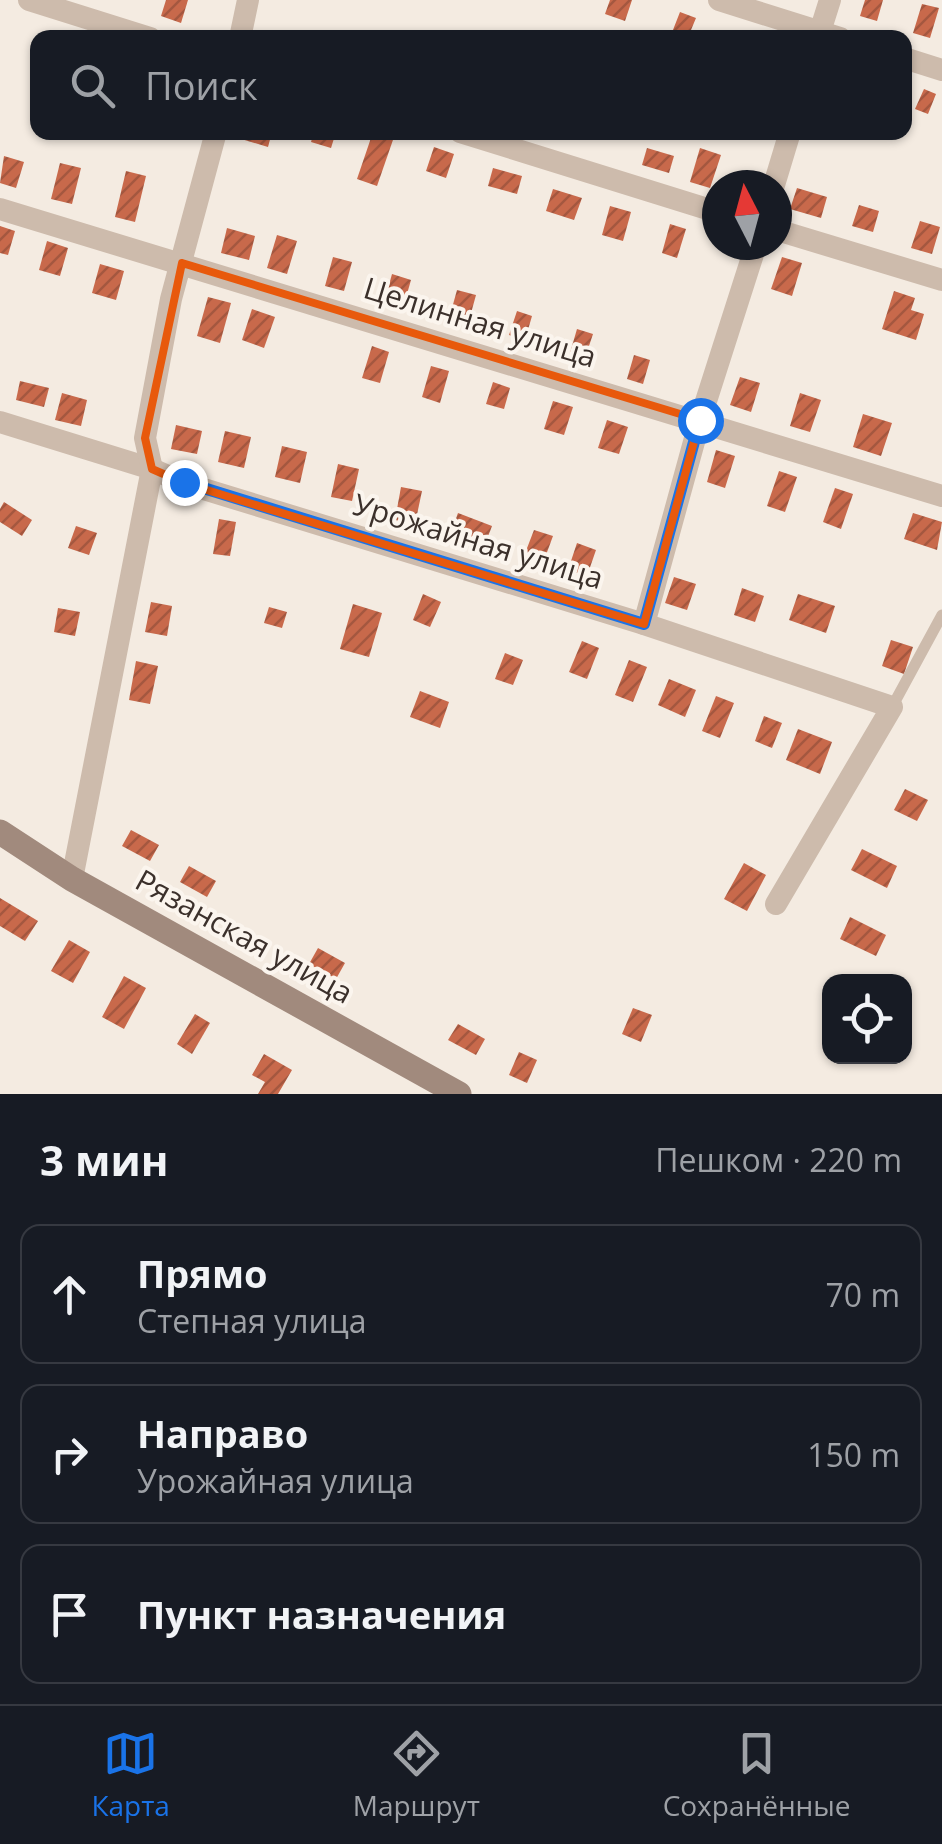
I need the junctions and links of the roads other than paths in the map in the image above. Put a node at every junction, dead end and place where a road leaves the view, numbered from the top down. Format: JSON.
{"nodes":[{"id":1,"x":28,"y":0,"type":"edge"},
{"id":2,"x":248,"y":0,"type":"edge"},
{"id":3,"x":719,"y":0,"type":"edge"},
{"id":4,"x":830,"y":0,"type":"edge"},
{"id":5,"x":124,"y":30,"type":"edge"},
{"id":6,"x":242,"y":30,"type":"edge"},
{"id":7,"x":811,"y":30,"type":"edge"},
{"id":8,"x":827,"y":30,"type":"edge"},
{"id":9,"x":912,"y":61,"type":"edge"},
{"id":10,"x":942,"y":70,"type":"edge"},
{"id":11,"x":214,"y":140,"type":"edge"},
{"id":12,"x":486,"y":140,"type":"edge"},
{"id":13,"x":788,"y":140,"type":"edge"},
{"id":14,"x":779,"y":170,"type":"edge"},
{"id":15,"x":702,"y":207,"type":"edge"},
{"id":16,"x":0,"y":209,"type":"edge"},
{"id":17,"x":792,"y":235,"type":"edge"},
{"id":18,"x":751,"y":260,"type":"edge"},
{"id":19,"x":182,"y":264,"type":"junction"},
{"id":20,"x":942,"y":280,"type":"edge"},
{"id":21,"x":700,"y":420,"type":"junction"},
{"id":22,"x":0,"y":422,"type":"edge"},
{"id":23,"x":152,"y":468,"type":"junction"},
{"id":24,"x":942,"y":496,"type":"edge"},
{"id":25,"x":942,"y":615,"type":"edge"},
{"id":26,"x":644,"y":624,"type":"junction"},
{"id":27,"x":892,"y":708,"type":"junction"},
{"id":28,"x":0,"y":832,"type":"edge"},
{"id":29,"x":72,"y":879,"type":"junction"},
{"id":30,"x":776,"y":904,"type":"dead end"},
{"id":31,"x":459,"y":1094,"type":"edge"}],
"edges":[{"from":1,"to":5,"type":"street"},
{"from":2,"to":6,"type":"street"},
{"from":3,"to":7,"type":"street"},
{"from":4,"to":8,"type":"street"},
{"from":9,"to":10,"type":"street"},
{"from":11,"to":19,"type":"street"},
{"from":12,"to":15,"type":"street"},
{"from":13,"to":14,"type":"street"},
{"from":16,"to":19,"type":"street","name":"Целинная улица"},
{"from":17,"to":20,"type":"street"},
{"from":18,"to":21,"type":"street"},
{"from":19,"to":21,"type":"street","name":"Целинная улица"},
{"from":19,"to":23,"type":"street"},
{"from":21,"to":24,"type":"street","name":"Целинная улица"},
{"from":21,"to":26,"type":"street"},
{"from":22,"to":23,"type":"street","name":"Урожайная улица"},
{"from":23,"to":26,"type":"street","name":"Урожайная улица"},
{"from":23,"to":29,"type":"street"},
{"from":25,"to":27,"type":"lane"},
{"from":26,"to":27,"type":"street","name":"Урожайная улица"},
{"from":27,"to":30,"type":"street"},
{"from":28,"to":29,"type":"main road","name":"Рязанская улица"},
{"from":29,"to":31,"type":"main road","name":"Рязанская улица"}]}
